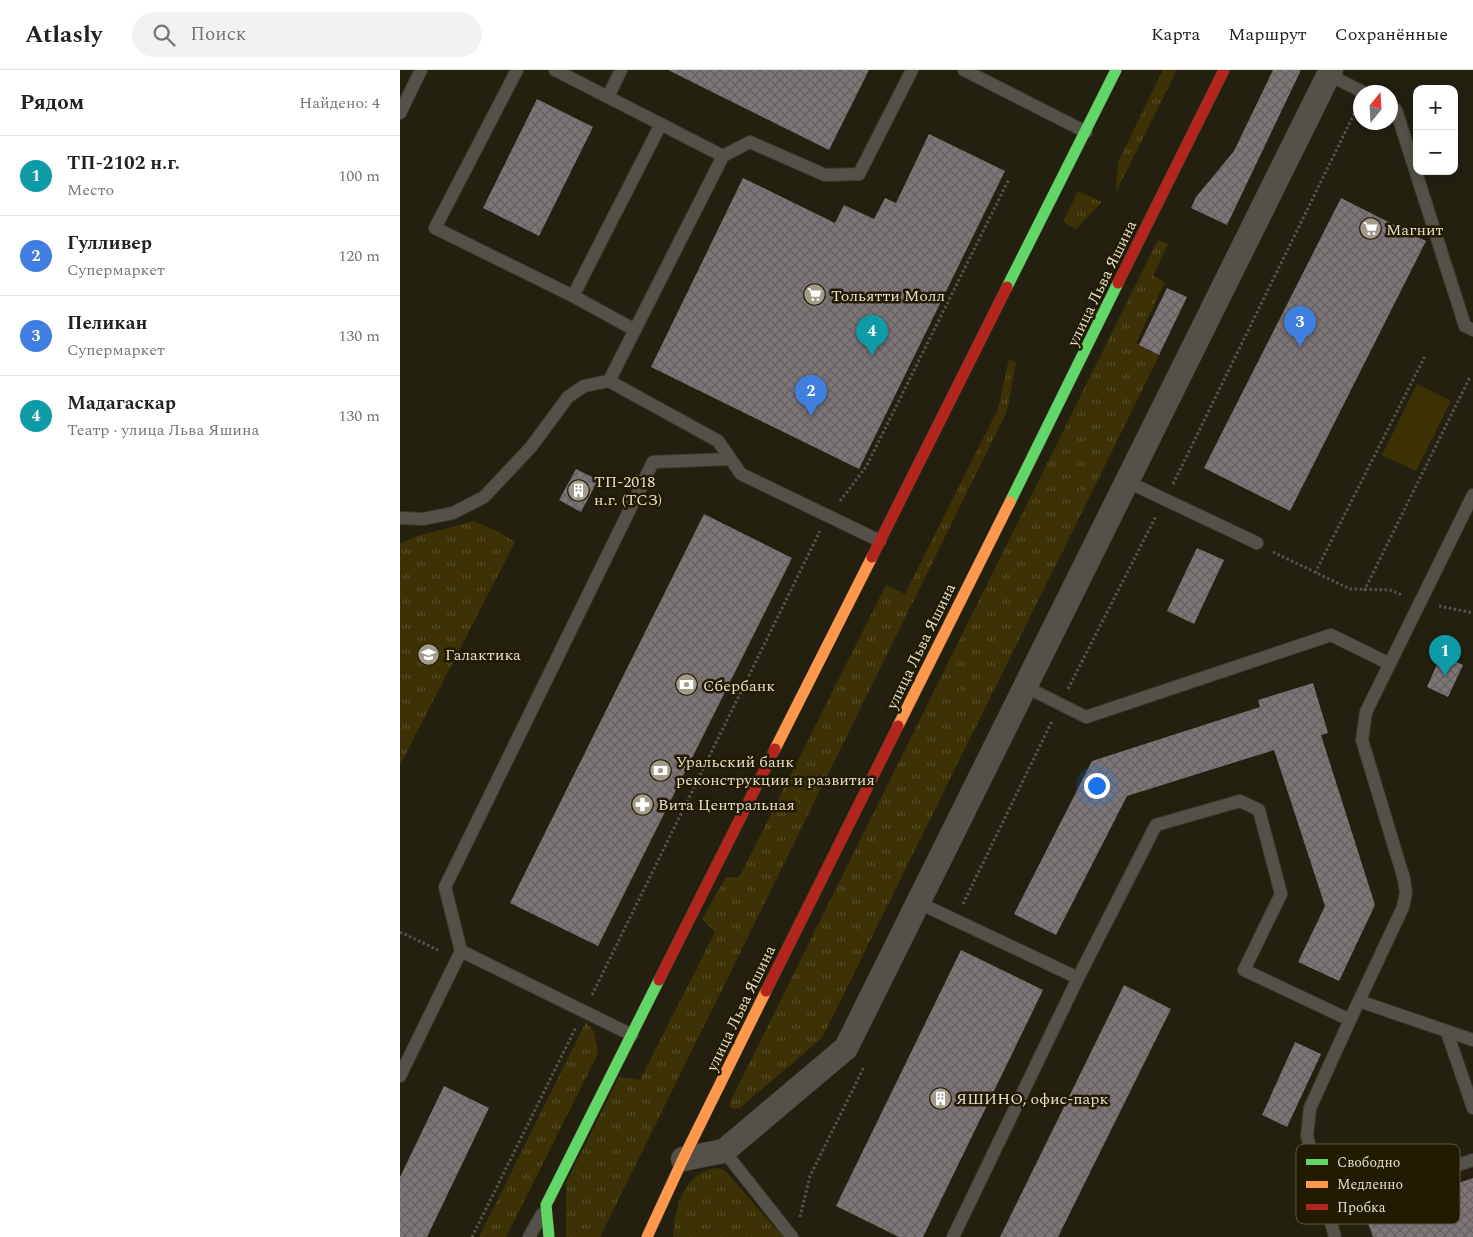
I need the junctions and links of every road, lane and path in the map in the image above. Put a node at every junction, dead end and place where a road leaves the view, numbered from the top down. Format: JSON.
{"nodes":[{"id":1,"x":421,"y":70,"type":"edge"},
{"id":2,"x":517,"y":70,"type":"edge"},
{"id":3,"x":556,"y":70,"type":"edge"},
{"id":4,"x":621,"y":70,"type":"edge"},
{"id":5,"x":912,"y":70,"type":"edge"},
{"id":6,"x":964,"y":70,"type":"edge"},
{"id":7,"x":1224,"y":70,"type":"edge"},
{"id":8,"x":1111,"y":72,"type":"edge"},
{"id":9,"x":1330,"y":72,"type":"edge"},
{"id":10,"x":1353,"y":86,"type":"edge"},
{"id":11,"x":608,"y":97,"type":"junction"},
{"id":12,"x":400,"y":113,"type":"edge"},
{"id":13,"x":1353,"y":116,"type":"edge"},
{"id":14,"x":1398,"y":116,"type":"edge"},
{"id":15,"x":661,"y":124,"type":"junction"},
{"id":16,"x":1086,"y":132,"type":"junction"},
{"id":17,"x":723,"y":156,"type":"junction"},
{"id":18,"x":1008,"y":179,"type":"dead end"},
{"id":19,"x":573,"y":296,"type":"junction"},
{"id":20,"x":635,"y":330,"type":"junction"},
{"id":21,"x":1473,"y":330,"type":"edge"},
{"id":22,"x":1425,"y":356,"type":"dead end"},
{"id":23,"x":1470,"y":377,"type":"dead end"},
{"id":24,"x":609,"y":381,"type":"junction"},
{"id":25,"x":730,"y":458,"type":"junction"},
{"id":26,"x":1126,"y":480,"type":"junction"},
{"id":27,"x":1473,"y":495,"type":"edge"},
{"id":28,"x":1165,"y":498,"type":"junction"},
{"id":29,"x":828,"y":516,"type":"junction"},
{"id":30,"x":400,"y":518,"type":"edge"},
{"id":31,"x":880,"y":541,"type":"junction"},
{"id":32,"x":1257,"y":544,"type":"joint"},
{"id":33,"x":1315,"y":573,"type":"junction"},
{"id":34,"x":1390,"y":664,"type":"junction"},
{"id":35,"x":1024,"y":686,"type":"junction"},
{"id":36,"x":1060,"y":704,"type":"junction"},
{"id":37,"x":917,"y":902,"type":"junction"},
{"id":38,"x":955,"y":920,"type":"junction"},
{"id":39,"x":400,"y":932,"type":"edge"},
{"id":40,"x":459,"y":956,"type":"junction"},
{"id":41,"x":1078,"y":978,"type":"junction"},
{"id":42,"x":1359,"y":1001,"type":"junction"},
{"id":43,"x":584,"y":1012,"type":"junction"},
{"id":44,"x":1350,"y":1020,"type":"junction"},
{"id":45,"x":1447,"y":1032,"type":"junction"},
{"id":46,"x":632,"y":1035,"type":"junction"},
{"id":47,"x":1473,"y":1040,"type":"edge"},
{"id":48,"x":866,"y":1062,"type":"dead end"},
{"id":49,"x":400,"y":1076,"type":"edge"},
{"id":50,"x":1473,"y":1108,"type":"edge"},
{"id":51,"x":1309,"y":1144,"type":"edge"},
{"id":52,"x":724,"y":1151,"type":"junction"},
{"id":53,"x":683,"y":1159,"type":"junction"},
{"id":54,"x":1473,"y":1160,"type":"edge"},
{"id":55,"x":1460,"y":1164,"type":"edge"},
{"id":56,"x":546,"y":1206,"type":"junction"},
{"id":57,"x":800,"y":1220,"type":"dead end"},
{"id":58,"x":1331,"y":1224,"type":"edge"},
{"id":59,"x":472,"y":1237,"type":"edge"},
{"id":60,"x":529,"y":1237,"type":"edge"},
{"id":61,"x":549,"y":1237,"type":"edge"},
{"id":62,"x":647,"y":1237,"type":"edge"},
{"id":63,"x":792,"y":1237,"type":"edge"},
{"id":64,"x":953,"y":1237,"type":"edge"},
{"id":65,"x":1335,"y":1237,"type":"edge"}],
"edges":[{"from":1,"to":12,"type":"lane"},
{"from":2,"to":19,"type":"lane"},
{"from":3,"to":11,"type":"lane"},
{"from":4,"to":11,"type":"lane"},
{"from":5,"to":17,"type":"lane"},
{"from":6,"to":16,"type":"lane"},
{"from":7,"to":53,"type":"main road","name":"улица Льва Яшина"},
{"from":8,"to":16,"type":"main road"},
{"from":9,"to":10,"type":"lane"},
{"from":9,"to":26,"type":"street"},
{"from":11,"to":15,"type":"lane"},
{"from":13,"to":28,"type":"path"},
{"from":14,"to":21,"type":"lane"},
{"from":15,"to":17,"type":"lane"},
{"from":15,"to":19,"type":"lane"},
{"from":16,"to":31,"type":"main road"},
{"from":17,"to":20,"type":"lane"},
{"from":18,"to":29,"type":"path"},
{"from":19,"to":20,"type":"lane"},
{"from":20,"to":24,"type":"lane"},
{"from":22,"to":33,"type":"path"},
{"from":23,"to":33,"type":"path"},
{"from":24,"to":25,"type":"lane"},
{"from":24,"to":30,"type":"lane"},
{"from":25,"to":29,"type":"lane"},
{"from":25,"to":40,"type":"lane"},
{"from":26,"to":28,"type":"lane"},
{"from":26,"to":35,"type":"street"},
{"from":27,"to":34,"type":"lane"},
{"from":28,"to":32,"type":"lane"},
{"from":28,"to":36,"type":"path"},
{"from":29,"to":31,"type":"lane"},
{"from":29,"to":43,"type":"path"},
{"from":31,"to":46,"type":"main road"},
{"from":32,"to":33,"type":"path"},
{"from":34,"to":36,"type":"lane"},
{"from":34,"to":42,"type":"lane"},
{"from":35,"to":36,"type":"lane"},
{"from":35,"to":37,"type":"street"},
{"from":36,"to":38,"type":"path"},
{"from":37,"to":38,"type":"lane"},
{"from":37,"to":52,"type":"street"},
{"from":38,"to":41,"type":"lane"},
{"from":39,"to":40,"type":"path"},
{"from":40,"to":43,"type":"lane"},
{"from":40,"to":49,"type":"lane"},
{"from":41,"to":44,"type":"lane"},
{"from":41,"to":64,"type":"lane"},
{"from":42,"to":44,"type":"lane"},
{"from":42,"to":45,"type":"lane"},
{"from":43,"to":46,"type":"lane"},
{"from":43,"to":59,"type":"path"},
{"from":44,"to":51,"type":"lane"},
{"from":45,"to":47,"type":"lane"},
{"from":45,"to":50,"type":"lane"},
{"from":46,"to":56,"type":"main road"},
{"from":48,"to":57,"type":"path"},
{"from":52,"to":53,"type":"street"},
{"from":52,"to":63,"type":"lane"},
{"from":53,"to":62,"type":"main road","name":"улица Льва Яшина"},
{"from":54,"to":55,"type":"lane"},
{"from":56,"to":60,"type":"lane"},
{"from":56,"to":61,"type":"main road"},
{"from":58,"to":65,"type":"lane"}]}
